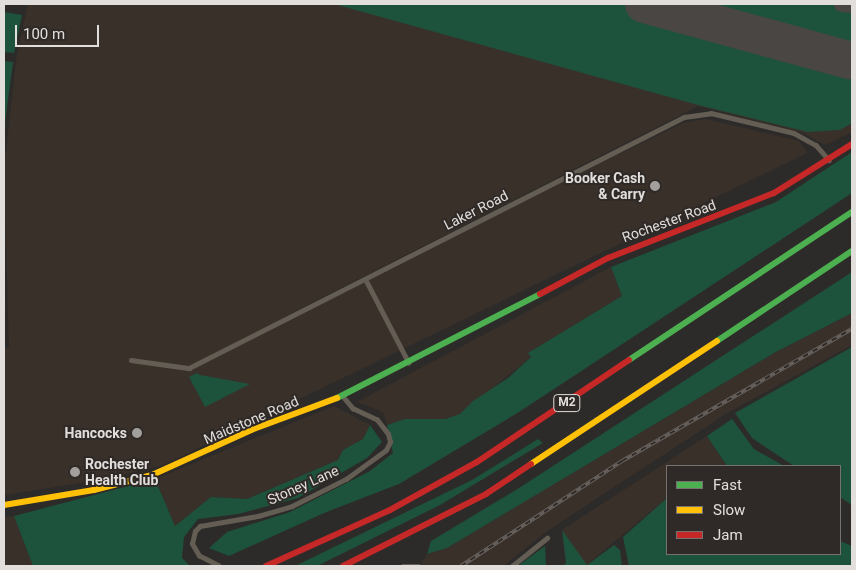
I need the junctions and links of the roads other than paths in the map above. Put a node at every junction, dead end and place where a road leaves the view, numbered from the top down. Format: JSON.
{"nodes":[{"id":1,"x":852,"y":144,"type":"edge"},
{"id":2,"x":829,"y":160,"type":"junction"},
{"id":3,"x":852,"y":212,"type":"edge"},
{"id":4,"x":852,"y":251,"type":"edge"},
{"id":5,"x":366,"y":280,"type":"junction"},
{"id":6,"x":493,"y":318,"type":"joint"},
{"id":7,"x":131,"y":360,"type":"dead end"},
{"id":8,"x":409,"y":363,"type":"junction"},
{"id":9,"x":342,"y":396,"type":"junction"},
{"id":10,"x":4,"y":504,"type":"edge"},
{"id":11,"x":546,"y":538,"type":"dead end"},
{"id":12,"x":219,"y":566,"type":"edge"},
{"id":13,"x":266,"y":566,"type":"edge"},
{"id":14,"x":342,"y":566,"type":"edge"},
{"id":15,"x":403,"y":566,"type":"edge"},
{"id":16,"x":419,"y":566,"type":"edge"},
{"id":17,"x":512,"y":566,"type":"edge"}],
"edges":[{"from":1,"to":2,"type":"main road","name":"Rochester Road"},
{"from":2,"to":5,"type":"street","name":"Laker Road"},
{"from":2,"to":6,"type":"main road","name":"Rochester Road"},
{"from":3,"to":13,"type":"main road","number":"M2"},
{"from":4,"to":14,"type":"main road","number":"M2"},
{"from":5,"to":7,"type":"street","name":"Laker Road"},
{"from":5,"to":8,"type":"street"},
{"from":6,"to":8,"type":"main road","name":"Maidstone Road"},
{"from":8,"to":9,"type":"main road","name":"Maidstone Road"},
{"from":9,"to":10,"type":"main road","name":"Maidstone Road"},
{"from":9,"to":12,"type":"street","name":"Stoney Lane"},
{"from":11,"to":17,"type":"street"},
{"from":15,"to":16,"type":"street"}]}
